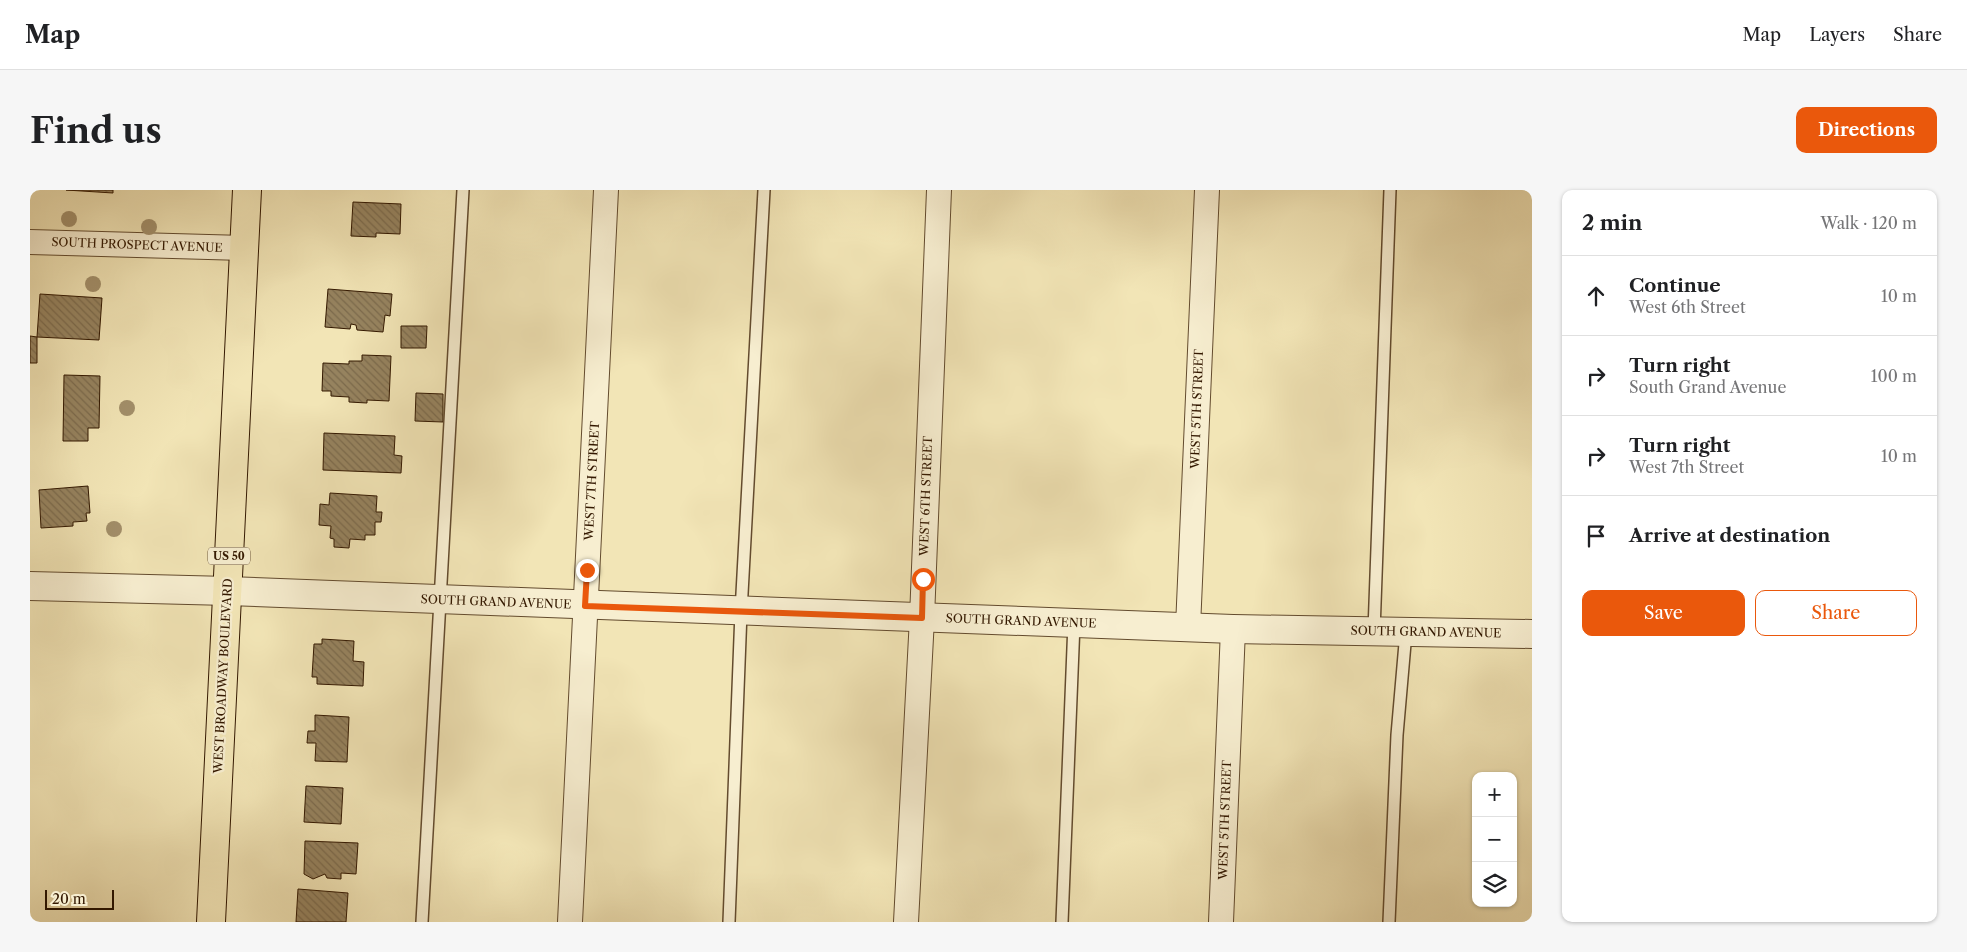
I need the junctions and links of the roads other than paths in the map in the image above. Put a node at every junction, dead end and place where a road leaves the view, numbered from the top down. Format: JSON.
{"nodes":[{"id":1,"x":247,"y":190,"type":"edge"},
{"id":2,"x":463,"y":190,"type":"edge"},
{"id":3,"x":606,"y":190,"type":"edge"},
{"id":4,"x":764,"y":190,"type":"edge"},
{"id":5,"x":939,"y":190,"type":"edge"},
{"id":6,"x":1207,"y":190,"type":"edge"},
{"id":7,"x":1390,"y":190,"type":"edge"},
{"id":8,"x":30,"y":242,"type":"edge"},
{"id":9,"x":244,"y":248,"type":"junction"},
{"id":10,"x":30,"y":586,"type":"edge"},
{"id":11,"x":228,"y":591,"type":"junction"},
{"id":12,"x":440,"y":600,"type":"junction"},
{"id":13,"x":585,"y":606,"type":"junction"},
{"id":14,"x":741,"y":612,"type":"junction"},
{"id":15,"x":922,"y":618,"type":"junction"},
{"id":16,"x":1074,"y":623,"type":"junction"},
{"id":17,"x":1188,"y":628,"type":"junction"},
{"id":18,"x":1233,"y":629,"type":"junction"},
{"id":19,"x":1374,"y":631,"type":"junction"},
{"id":20,"x":1406,"y":632,"type":"junction"},
{"id":21,"x":1532,"y":634,"type":"edge"},
{"id":22,"x":211,"y":922,"type":"edge"},
{"id":23,"x":422,"y":922,"type":"edge"},
{"id":24,"x":570,"y":922,"type":"edge"},
{"id":25,"x":729,"y":922,"type":"edge"},
{"id":26,"x":906,"y":922,"type":"edge"},
{"id":27,"x":1062,"y":922,"type":"edge"},
{"id":28,"x":1221,"y":922,"type":"edge"},
{"id":29,"x":1389,"y":922,"type":"edge"}],
"edges":[{"from":1,"to":9,"type":"highway","name":"WEST BROADWAY BOULEVARD","number":"US 50"},
{"from":2,"to":12,"type":"lane"},
{"from":3,"to":13,"type":"street","name":"WEST 7TH STREET"},
{"from":4,"to":14,"type":"lane"},
{"from":5,"to":15,"type":"street","name":"WEST 6TH STREET"},
{"from":6,"to":17,"type":"street","name":"WEST 5TH STREET"},
{"from":7,"to":19,"type":"lane"},
{"from":8,"to":9,"type":"street","name":"SOUTH PROSPECT AVENUE"},
{"from":9,"to":11,"type":"highway","name":"WEST BROADWAY BOULEVARD","number":"US 50"},
{"from":10,"to":11,"type":"street","name":"SOUTH GRAND AVENUE"},
{"from":11,"to":12,"type":"street","name":"SOUTH GRAND AVENUE"},
{"from":11,"to":22,"type":"highway","name":"WEST BROADWAY BOULEVARD","number":"US 50"},
{"from":12,"to":13,"type":"street","name":"SOUTH GRAND AVENUE"},
{"from":12,"to":23,"type":"lane"},
{"from":13,"to":14,"type":"street","name":"SOUTH GRAND AVENUE"},
{"from":13,"to":24,"type":"street","name":"WEST 7TH STREET"},
{"from":14,"to":15,"type":"street","name":"SOUTH GRAND AVENUE"},
{"from":14,"to":25,"type":"lane"},
{"from":15,"to":16,"type":"street","name":"SOUTH GRAND AVENUE"},
{"from":15,"to":26,"type":"street","name":"WEST 6TH STREET"},
{"from":16,"to":17,"type":"street","name":"SOUTH GRAND AVENUE"},
{"from":16,"to":27,"type":"lane"},
{"from":17,"to":18,"type":"street","name":"SOUTH GRAND AVENUE"},
{"from":18,"to":19,"type":"street","name":"SOUTH GRAND AVENUE"},
{"from":18,"to":28,"type":"street","name":"WEST 5TH STREET"},
{"from":19,"to":20,"type":"street","name":"SOUTH GRAND AVENUE"},
{"from":20,"to":21,"type":"street","name":"SOUTH GRAND AVENUE"},
{"from":20,"to":29,"type":"lane"}]}
